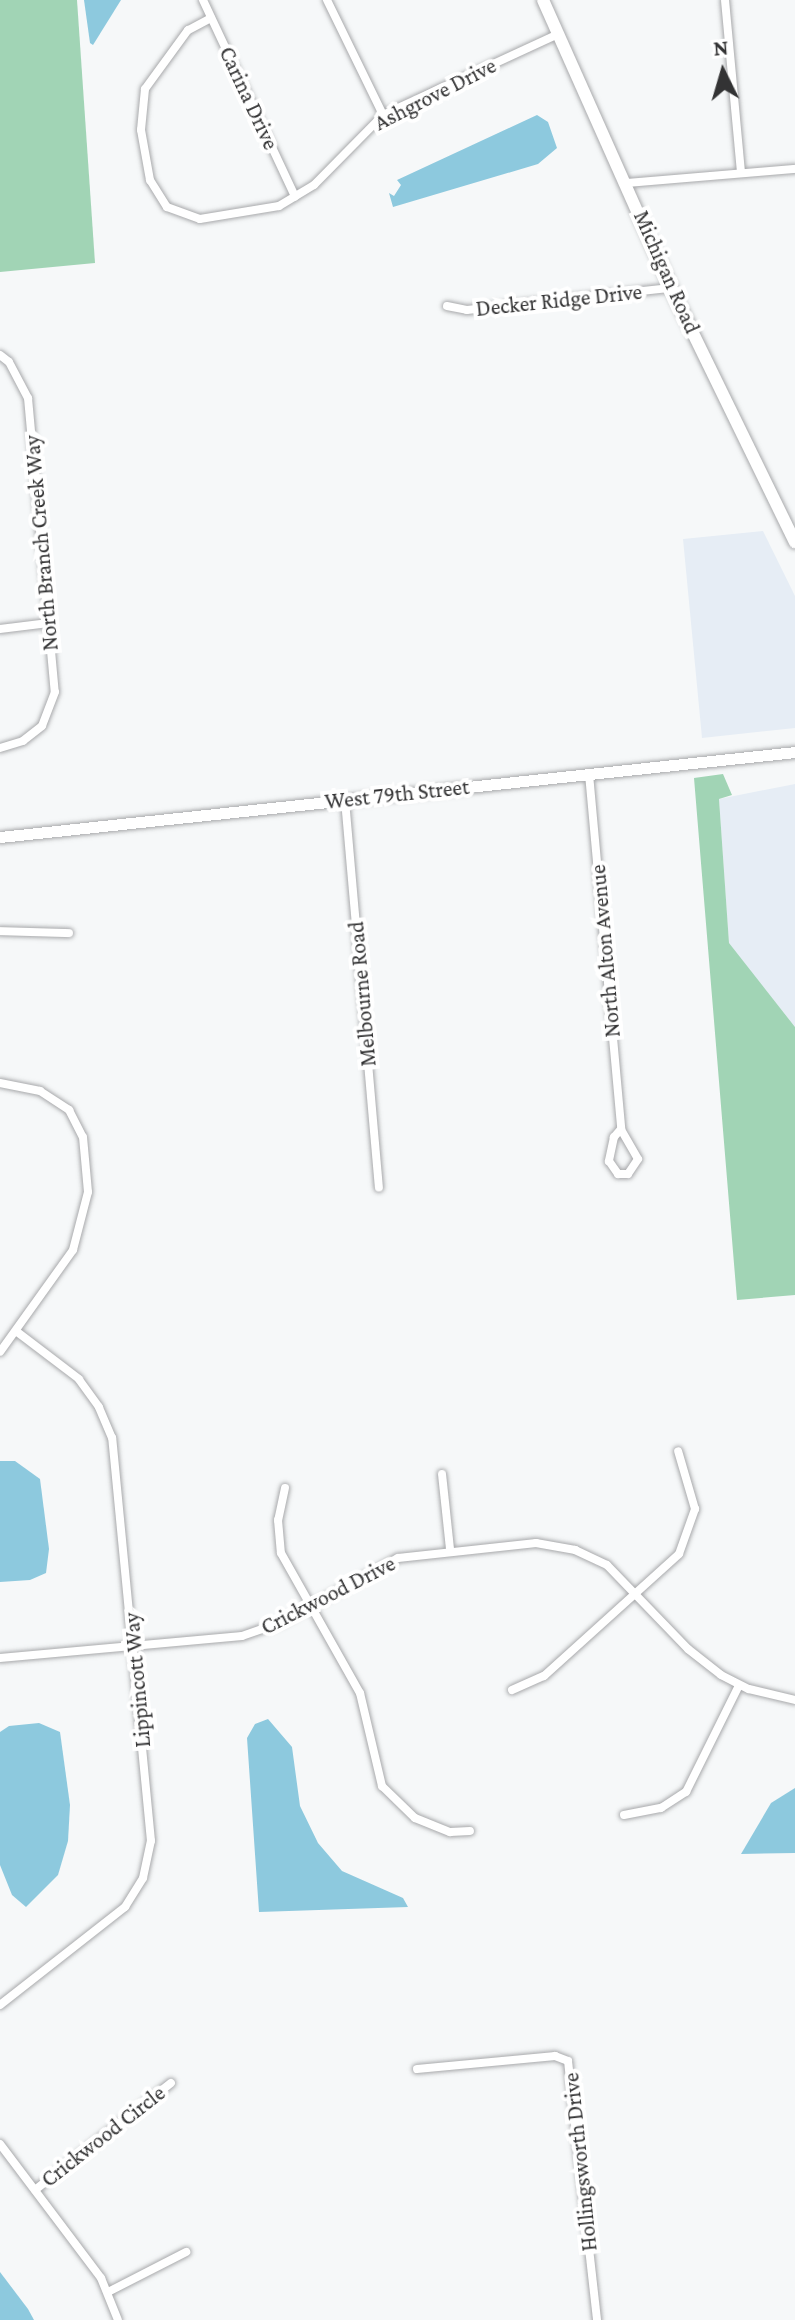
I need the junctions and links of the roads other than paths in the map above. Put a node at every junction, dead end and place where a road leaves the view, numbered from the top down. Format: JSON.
{"nodes":[{"id":1,"x":203,"y":0,"type":"edge"},
{"id":2,"x":327,"y":0,"type":"edge"},
{"id":3,"x":543,"y":0,"type":"edge"},
{"id":4,"x":725,"y":0,"type":"edge"},
{"id":5,"x":211,"y":18,"type":"junction"},
{"id":6,"x":558,"y":34,"type":"junction"},
{"id":7,"x":383,"y":115,"type":"junction"},
{"id":8,"x":795,"y":169,"type":"edge"},
{"id":9,"x":741,"y":172,"type":"junction"},
{"id":10,"x":628,"y":183,"type":"junction"},
{"id":11,"x":295,"y":196,"type":"junction"},
{"id":12,"x":671,"y":288,"type":"junction"},
{"id":13,"x":447,"y":306,"type":"dead end"},
{"id":14,"x":0,"y":355,"type":"edge"},
{"id":15,"x":795,"y":542,"type":"edge"},
{"id":16,"x":49,"y":623,"type":"junction"},
{"id":17,"x":0,"y":629,"type":"edge"},
{"id":18,"x":0,"y":748,"type":"edge"},
{"id":19,"x":795,"y":752,"type":"edge"},
{"id":20,"x":589,"y":774,"type":"junction"},
{"id":21,"x":345,"y":800,"type":"junction"},
{"id":22,"x":0,"y":837,"type":"edge"},
{"id":23,"x":0,"y":931,"type":"edge"},
{"id":24,"x":69,"y":933,"type":"dead end"},
{"id":25,"x":0,"y":1083,"type":"edge"},
{"id":26,"x":621,"y":1129,"type":"junction"},
{"id":27,"x":379,"y":1188,"type":"dead end"},
{"id":28,"x":16,"y":1331,"type":"junction"},
{"id":29,"x":0,"y":1352,"type":"edge"},
{"id":30,"x":678,"y":1451,"type":"dead end"},
{"id":31,"x":442,"y":1474,"type":"dead end"},
{"id":32,"x":285,"y":1488,"type":"dead end"},
{"id":33,"x":450,"y":1549,"type":"junction"},
{"id":34,"x":636,"y":1591,"type":"junction"},
{"id":35,"x":309,"y":1606,"type":"junction"},
{"id":36,"x":133,"y":1646,"type":"junction"},
{"id":37,"x":0,"y":1658,"type":"edge"},
{"id":38,"x":739,"y":1685,"type":"junction"},
{"id":39,"x":512,"y":1690,"type":"dead end"},
{"id":40,"x":795,"y":1700,"type":"edge"},
{"id":41,"x":624,"y":1815,"type":"dead end"},
{"id":42,"x":470,"y":1831,"type":"dead end"},
{"id":43,"x":0,"y":2004,"type":"edge"},
{"id":44,"x":417,"y":2069,"type":"dead end"},
{"id":45,"x":171,"y":2083,"type":"dead end"},
{"id":46,"x":0,"y":2144,"type":"edge"},
{"id":47,"x":35,"y":2190,"type":"junction"},
{"id":48,"x":186,"y":2252,"type":"dead end"},
{"id":49,"x":108,"y":2292,"type":"junction"},
{"id":50,"x":118,"y":2320,"type":"edge"},
{"id":51,"x":597,"y":2320,"type":"edge"}],
"edges":[{"from":1,"to":5,"type":"street","name":"Carina Drive"},
{"from":2,"to":7,"type":"street"},
{"from":3,"to":6,"type":"main road","name":"Michigan Road"},
{"from":4,"to":9,"type":"street"},
{"from":5,"to":11,"type":"street","name":"Carina Drive"},
{"from":5,"to":11,"type":"street","name":"Ashgrove Drive"},
{"from":6,"to":7,"type":"street","name":"Ashgrove Drive"},
{"from":6,"to":10,"type":"main road","name":"Michigan Road"},
{"from":7,"to":11,"type":"street","name":"Ashgrove Drive"},
{"from":8,"to":9,"type":"street"},
{"from":9,"to":10,"type":"street"},
{"from":10,"to":12,"type":"main road","name":"Michigan Road"},
{"from":12,"to":13,"type":"street","name":"Decker Ridge Drive"},
{"from":12,"to":15,"type":"main road","name":"Michigan Road"},
{"from":14,"to":16,"type":"street","name":"North Branch Creek Way"},
{"from":16,"to":17,"type":"street"},
{"from":16,"to":18,"type":"street","name":"North Branch Creek Way"},
{"from":19,"to":20,"type":"main road","name":"West 79th Street"},
{"from":20,"to":21,"type":"main road","name":"West 79th Street"},
{"from":20,"to":26,"type":"street","name":"North Alton Avenue"},
{"from":21,"to":22,"type":"main road","name":"West 79th Street"},
{"from":21,"to":27,"type":"street","name":"Melbourne Road"},
{"from":23,"to":24,"type":"street"},
{"from":25,"to":28,"type":"street"},
{"from":26,"to":26,"type":"street","name":"North Alton Avenue"},
{"from":28,"to":29,"type":"street"},
{"from":28,"to":36,"type":"street","name":"Lippincott Way"},
{"from":30,"to":34,"type":"street"},
{"from":31,"to":33,"type":"street"},
{"from":32,"to":35,"type":"street"},
{"from":33,"to":34,"type":"street","name":"Crickwood Drive"},
{"from":33,"to":35,"type":"street","name":"Crickwood Drive"},
{"from":34,"to":38,"type":"street","name":"Crickwood Drive"},
{"from":34,"to":39,"type":"street"},
{"from":35,"to":36,"type":"street","name":"Crickwood Drive"},
{"from":35,"to":42,"type":"street"},
{"from":36,"to":37,"type":"street","name":"Crickwood Drive"},
{"from":36,"to":43,"type":"street","name":"Lippincott Way"},
{"from":38,"to":40,"type":"street","name":"Crickwood Drive"},
{"from":38,"to":41,"type":"street"},
{"from":44,"to":51,"type":"street","name":"Hollingsworth Drive"},
{"from":45,"to":47,"type":"street","name":"Crickwood Circle"},
{"from":46,"to":47,"type":"street"},
{"from":47,"to":49,"type":"street"},
{"from":48,"to":49,"type":"street"},
{"from":49,"to":50,"type":"street"}]}
